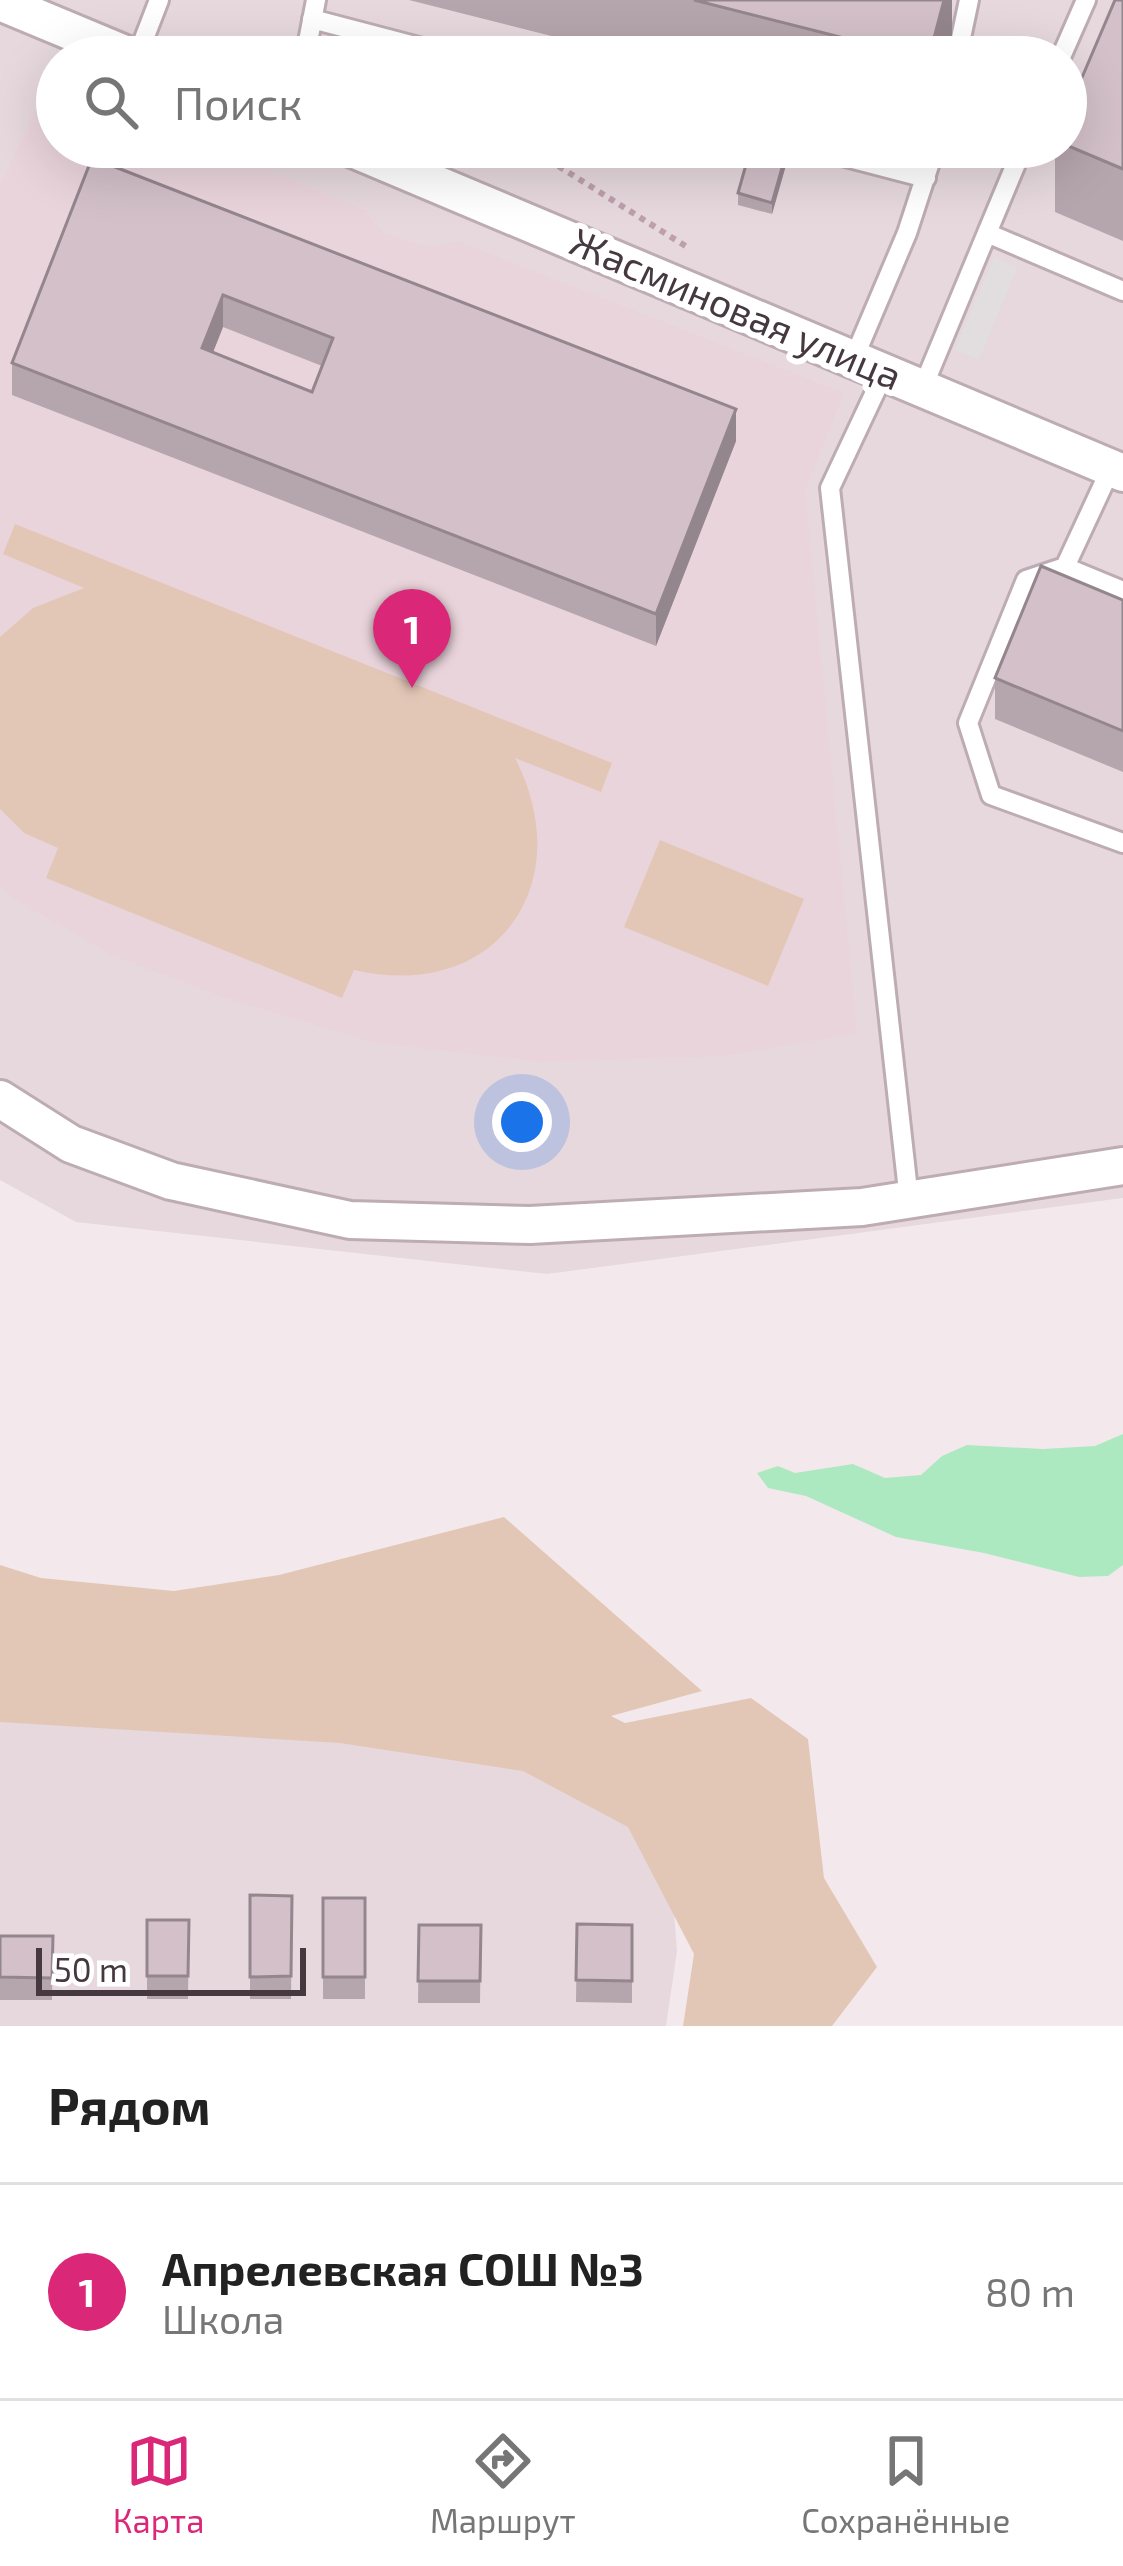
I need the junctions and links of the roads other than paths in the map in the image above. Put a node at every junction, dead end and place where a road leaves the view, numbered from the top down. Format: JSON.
{"nodes":[{"id":1,"x":160,"y":0,"type":"edge"},
{"id":2,"x":969,"y":0,"type":"edge"},
{"id":3,"x":1086,"y":0,"type":"edge"},
{"id":4,"x":0,"y":2,"type":"edge"},
{"id":5,"x":314,"y":10,"type":"edge"},
{"id":6,"x":83,"y":36,"type":"edge"},
{"id":7,"x":144,"y":36,"type":"edge"},
{"id":8,"x":394,"y":36,"type":"edge"},
{"id":9,"x":961,"y":36,"type":"edge"},
{"id":10,"x":1070,"y":36,"type":"edge"},
{"id":11,"x":398,"y":168,"type":"edge"},
{"id":12,"x":888,"y":168,"type":"edge"},
{"id":13,"x":929,"y":168,"type":"edge"},
{"id":14,"x":1014,"y":168,"type":"edge"},
{"id":15,"x":926,"y":178,"type":"junction"},
{"id":16,"x":987,"y":233,"type":"junction"},
{"id":17,"x":1123,"y":291,"type":"edge"},
{"id":18,"x":870,"y":364,"type":"junction"},
{"id":19,"x":923,"y":387,"type":"junction"},
{"id":20,"x":1117,"y":470,"type":"edge"},
{"id":21,"x":1065,"y":567,"type":"junction"},
{"id":22,"x":1123,"y":591,"type":"edge"},
{"id":23,"x":1123,"y":843,"type":"edge"},
{"id":24,"x":0,"y":1099,"type":"edge"},
{"id":25,"x":1123,"y":1166,"type":"edge"},
{"id":26,"x":909,"y":1200,"type":"junction"}],
"edges":[{"from":1,"to":7,"type":"lane"},
{"from":2,"to":9,"type":"lane"},
{"from":3,"to":10,"type":"lane"},
{"from":4,"to":6,"type":"street"},
{"from":5,"to":8,"type":"lane"},
{"from":11,"to":18,"type":"street","name":"Жасминовая улица"},
{"from":12,"to":15,"type":"lane"},
{"from":13,"to":15,"type":"lane"},
{"from":14,"to":16,"type":"lane"},
{"from":15,"to":18,"type":"lane"},
{"from":16,"to":17,"type":"lane"},
{"from":16,"to":19,"type":"lane"},
{"from":18,"to":19,"type":"street","name":"Жасминовая улица"},
{"from":18,"to":26,"type":"lane"},
{"from":19,"to":20,"type":"street","name":"Жасминовая улица"},
{"from":20,"to":21,"type":"lane"},
{"from":21,"to":22,"type":"lane"},
{"from":21,"to":23,"type":"lane"},
{"from":24,"to":26,"type":"street"},
{"from":25,"to":26,"type":"street"}]}
